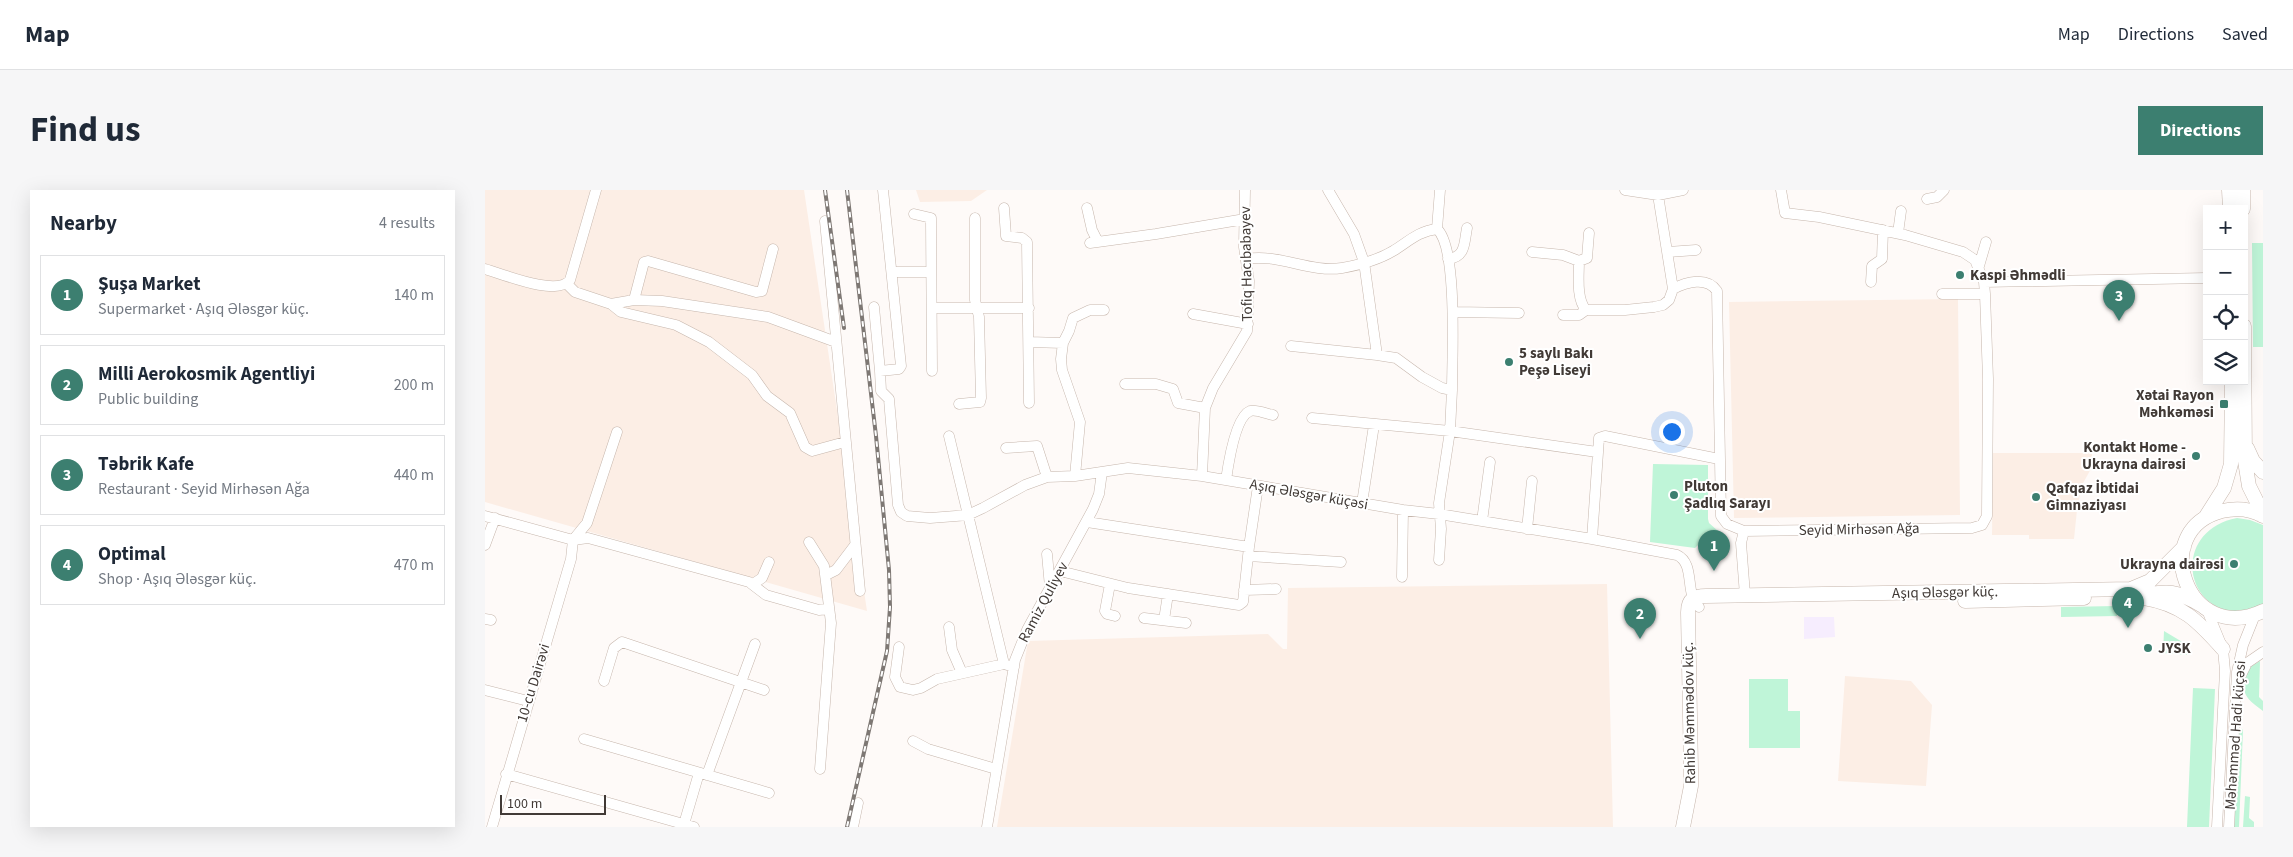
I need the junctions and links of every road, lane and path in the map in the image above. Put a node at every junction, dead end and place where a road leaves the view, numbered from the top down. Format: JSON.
{"nodes":[{"id":1,"x":596,"y":190,"type":"edge"},
{"id":2,"x":883,"y":190,"type":"edge"},
{"id":3,"x":1245,"y":190,"type":"edge"},
{"id":4,"x":1328,"y":190,"type":"edge"},
{"id":5,"x":1440,"y":190,"type":"edge"},
{"id":6,"x":1625,"y":190,"type":"edge"},
{"id":7,"x":1683,"y":190,"type":"edge"},
{"id":8,"x":1781,"y":190,"type":"edge"},
{"id":9,"x":1944,"y":190,"type":"edge"},
{"id":10,"x":2229,"y":190,"type":"edge"},
{"id":11,"x":2243,"y":190,"type":"edge"},
{"id":12,"x":1656,"y":193,"type":"edge"},
{"id":13,"x":1927,"y":199,"type":"dead end"},
{"id":14,"x":2229,"y":205,"type":"edge"},
{"id":15,"x":2243,"y":205,"type":"edge"},
{"id":16,"x":1004,"y":208,"type":"dead end"},
{"id":17,"x":1087,"y":208,"type":"dead end"},
{"id":18,"x":1901,"y":211,"type":"dead end"},
{"id":19,"x":914,"y":214,"type":"dead end"},
{"id":20,"x":975,"y":218,"type":"dead end"},
{"id":21,"x":1245,"y":219,"type":"junction"},
{"id":22,"x":825,"y":221,"type":"dead end"},
{"id":23,"x":1467,"y":228,"type":"dead end"},
{"id":24,"x":1437,"y":229,"type":"junction"},
{"id":25,"x":1883,"y":230,"type":"junction"},
{"id":26,"x":1589,"y":233,"type":"dead end"},
{"id":27,"x":1898,"y":234,"type":"junction"},
{"id":28,"x":1986,"y":242,"type":"dead end"},
{"id":29,"x":773,"y":249,"type":"dead end"},
{"id":30,"x":1696,"y":250,"type":"dead end"},
{"id":31,"x":1532,"y":252,"type":"dead end"},
{"id":32,"x":1668,"y":252,"type":"junction"},
{"id":33,"x":1246,"y":259,"type":"junction"},
{"id":34,"x":1448,"y":259,"type":"junction"},
{"id":35,"x":1579,"y":261,"type":"junction"},
{"id":36,"x":1364,"y":262,"type":"junction"},
{"id":37,"x":1979,"y":266,"type":"junction"},
{"id":38,"x":485,"y":269,"type":"edge"},
{"id":39,"x":892,"y":272,"type":"junction"},
{"id":40,"x":931,"y":272,"type":"junction"},
{"id":41,"x":2203,"y":278,"type":"edge"},
{"id":42,"x":1871,"y":282,"type":"dead end"},
{"id":43,"x":1984,"y":282,"type":"junction"},
{"id":44,"x":567,"y":284,"type":"junction"},
{"id":45,"x":1673,"y":289,"type":"junction"},
{"id":46,"x":1942,"y":294,"type":"dead end"},
{"id":47,"x":1985,"y":294,"type":"junction"},
{"id":48,"x":634,"y":300,"type":"junction"},
{"id":49,"x":611,"y":304,"type":"junction"},
{"id":50,"x":874,"y":307,"type":"dead end"},
{"id":51,"x":932,"y":308,"type":"junction"},
{"id":52,"x":977,"y":308,"type":"junction"},
{"id":53,"x":1029,"y":308,"type":"junction"},
{"id":54,"x":1104,"y":310,"type":"dead end"},
{"id":55,"x":1586,"y":310,"type":"junction"},
{"id":56,"x":1453,"y":312,"type":"junction"},
{"id":57,"x":1519,"y":313,"type":"dead end"},
{"id":58,"x":1193,"y":314,"type":"dead end"},
{"id":59,"x":1563,"y":315,"type":"dead end"},
{"id":60,"x":1248,"y":324,"type":"junction"},
{"id":61,"x":2244,"y":340,"type":"edge"},
{"id":62,"x":836,"y":342,"type":"junction"},
{"id":63,"x":1029,"y":342,"type":"junction"},
{"id":64,"x":1063,"y":343,"type":"junction"},
{"id":65,"x":1291,"y":346,"type":"dead end"},
{"id":66,"x":1377,"y":355,"type":"junction"},
{"id":67,"x":932,"y":370,"type":"dead end"},
{"id":68,"x":880,"y":371,"type":"junction"},
{"id":69,"x":1125,"y":384,"type":"dead end"},
{"id":70,"x":2232,"y":385,"type":"edge"},
{"id":71,"x":1452,"y":390,"type":"junction"},
{"id":72,"x":1029,"y":403,"type":"dead end"},
{"id":73,"x":959,"y":404,"type":"dead end"},
{"id":74,"x":1205,"y":408,"type":"junction"},
{"id":75,"x":1273,"y":415,"type":"dead end"},
{"id":76,"x":1312,"y":418,"type":"dead end"},
{"id":77,"x":1374,"y":424,"type":"junction"},
{"id":78,"x":1450,"y":431,"type":"junction"},
{"id":79,"x":617,"y":432,"type":"dead end"},
{"id":80,"x":949,"y":436,"type":"dead end"},
{"id":81,"x":845,"y":442,"type":"junction"},
{"id":82,"x":2245,"y":444,"type":"junction"},
{"id":83,"x":1007,"y":448,"type":"dead end"},
{"id":84,"x":1597,"y":452,"type":"junction"},
{"id":85,"x":1719,"y":459,"type":"junction"},
{"id":86,"x":1490,"y":462,"type":"dead end"},
{"id":87,"x":2263,"y":462,"type":"edge"},
{"id":88,"x":1102,"y":472,"type":"junction"},
{"id":89,"x":2263,"y":472,"type":"edge"},
{"id":90,"x":1075,"y":476,"type":"junction"},
{"id":91,"x":1202,"y":476,"type":"junction"},
{"id":92,"x":1047,"y":477,"type":"junction"},
{"id":93,"x":1226,"y":480,"type":"junction"},
{"id":94,"x":1532,"y":481,"type":"dead end"},
{"id":95,"x":1258,"y":486,"type":"junction"},
{"id":96,"x":1362,"y":503,"type":"junction"},
{"id":97,"x":2258,"y":508,"type":"edge"},
{"id":98,"x":1403,"y":510,"type":"junction"},
{"id":99,"x":968,"y":514,"type":"junction"},
{"id":100,"x":1439,"y":514,"type":"junction"},
{"id":101,"x":490,"y":517,"type":"edge"},
{"id":102,"x":2204,"y":519,"type":"junction"},
{"id":103,"x":1482,"y":521,"type":"junction"},
{"id":104,"x":1087,"y":522,"type":"junction"},
{"id":105,"x":1527,"y":529,"type":"junction"},
{"id":106,"x":1744,"y":531,"type":"junction"},
{"id":107,"x":1592,"y":539,"type":"junction"},
{"id":108,"x":573,"y":540,"type":"junction"},
{"id":109,"x":809,"y":542,"type":"dead end"},
{"id":110,"x":485,"y":545,"type":"edge"},
{"id":111,"x":855,"y":545,"type":"junction"},
{"id":112,"x":2184,"y":547,"type":"junction"},
{"id":113,"x":1248,"y":551,"type":"junction"},
{"id":114,"x":1047,"y":554,"type":"dead end"},
{"id":115,"x":1439,"y":560,"type":"dead end"},
{"id":116,"x":769,"y":562,"type":"dead end"},
{"id":117,"x":1341,"y":562,"type":"dead end"},
{"id":118,"x":1059,"y":571,"type":"junction"},
{"id":119,"x":826,"y":575,"type":"junction"},
{"id":120,"x":1402,"y":577,"type":"dead end"},
{"id":121,"x":753,"y":584,"type":"junction"},
{"id":122,"x":1110,"y":584,"type":"junction"},
{"id":123,"x":1050,"y":588,"type":"junction"},
{"id":124,"x":1276,"y":589,"type":"dead end"},
{"id":125,"x":1244,"y":590,"type":"junction"},
{"id":126,"x":860,"y":591,"type":"dead end"},
{"id":127,"x":1167,"y":594,"type":"junction"},
{"id":128,"x":2135,"y":596,"type":"junction"},
{"id":129,"x":1745,"y":599,"type":"junction"},
{"id":130,"x":1698,"y":604,"type":"junction"},
{"id":131,"x":2204,"y":607,"type":"junction"},
{"id":132,"x":829,"y":609,"type":"junction"},
{"id":133,"x":2260,"y":615,"type":"edge"},
{"id":134,"x":1115,"y":616,"type":"dead end"},
{"id":135,"x":1143,"y":618,"type":"dead end"},
{"id":136,"x":1164,"y":620,"type":"junction"},
{"id":137,"x":1186,"y":623,"type":"dead end"},
{"id":138,"x":949,"y":627,"type":"dead end"},
{"id":139,"x":755,"y":644,"type":"dead end"},
{"id":140,"x":899,"y":648,"type":"dead end"},
{"id":141,"x":2223,"y":649,"type":"junction"},
{"id":142,"x":2263,"y":652,"type":"edge"},
{"id":143,"x":1009,"y":666,"type":"junction"},
{"id":144,"x":962,"y":673,"type":"junction"},
{"id":145,"x":604,"y":681,"type":"dead end"},
{"id":146,"x":742,"y":682,"type":"junction"},
{"id":147,"x":2236,"y":684,"type":"junction"},
{"id":148,"x":485,"y":690,"type":"edge"},
{"id":149,"x":764,"y":690,"type":"dead end"},
{"id":150,"x":528,"y":701,"type":"junction"},
{"id":151,"x":584,"y":739,"type":"dead end"},
{"id":152,"x":913,"y":741,"type":"dead end"},
{"id":153,"x":820,"y":769,"type":"dead end"},
{"id":154,"x":996,"y":769,"type":"junction"},
{"id":155,"x":506,"y":774,"type":"junction"},
{"id":156,"x":703,"y":774,"type":"junction"},
{"id":157,"x":1694,"y":780,"type":"junction"},
{"id":158,"x":769,"y":793,"type":"dead end"},
{"id":159,"x":2219,"y":798,"type":"junction"},
{"id":160,"x":2230,"y":799,"type":"junction"},
{"id":161,"x":858,"y":803,"type":"dead end"},
{"id":162,"x":689,"y":826,"type":"edge"},
{"id":163,"x":492,"y":827,"type":"edge"},
{"id":164,"x":853,"y":827,"type":"edge"},
{"id":165,"x":987,"y":827,"type":"edge"},
{"id":166,"x":1683,"y":827,"type":"edge"},
{"id":167,"x":1688,"y":827,"type":"edge"},
{"id":168,"x":2217,"y":827,"type":"edge"},
{"id":169,"x":2229,"y":827,"type":"edge"}],
"edges":[{"from":1,"to":44,"type":"street"},
{"from":2,"to":39,"type":"street"},
{"from":3,"to":21,"type":"street","name":"Tofiq Hacıbabayev"},
{"from":4,"to":36,"type":"street"},
{"from":5,"to":24,"type":"street"},
{"from":6,"to":12,"type":"street"},
{"from":7,"to":12,"type":"street"},
{"from":8,"to":25,"type":"street"},
{"from":9,"to":13,"type":"street"},
{"from":10,"to":14,"type":"main road"},
{"from":11,"to":15,"type":"main road"},
{"from":12,"to":32,"type":"street"},
{"from":16,"to":53,"type":"street"},
{"from":17,"to":21,"type":"street"},
{"from":18,"to":27,"type":"street"},
{"from":19,"to":40,"type":"street"},
{"from":20,"to":52,"type":"street"},
{"from":21,"to":33,"type":"street","name":"Tofiq Hacıbabayev"},
{"from":22,"to":62,"type":"street"},
{"from":23,"to":34,"type":"street"},
{"from":24,"to":34,"type":"street"},
{"from":24,"to":36,"type":"street"},
{"from":25,"to":27,"type":"street"},
{"from":25,"to":42,"type":"street"},
{"from":26,"to":35,"type":"street"},
{"from":27,"to":37,"type":"street"},
{"from":28,"to":37,"type":"street"},
{"from":29,"to":48,"type":"street"},
{"from":30,"to":32,"type":"street"},
{"from":31,"to":35,"type":"street"},
{"from":32,"to":45,"type":"street"},
{"from":33,"to":36,"type":"street"},
{"from":33,"to":60,"type":"street","name":"Tofiq Hacıbabayev"},
{"from":34,"to":56,"type":"street"},
{"from":35,"to":55,"type":"street"},
{"from":36,"to":66,"type":"street"},
{"from":37,"to":43,"type":"street","name":"Seyid Mirhəsən Ağa"},
{"from":38,"to":44,"type":"street"},
{"from":39,"to":40,"type":"street"},
{"from":39,"to":68,"type":"street"},
{"from":40,"to":51,"type":"street"},
{"from":41,"to":43,"type":"street"},
{"from":43,"to":47,"type":"street","name":"Seyid Mirhəsən Ağa"},
{"from":44,"to":49,"type":"street"},
{"from":45,"to":55,"type":"street"},
{"from":45,"to":85,"type":"street"},
{"from":46,"to":47,"type":"street"},
{"from":47,"to":106,"type":"street","name":"Seyid Mirhəsən Ağa"},
{"from":48,"to":49,"type":"street"},
{"from":48,"to":62,"type":"street"},
{"from":49,"to":81,"type":"street"},
{"from":50,"to":68,"type":"street"},
{"from":51,"to":52,"type":"street"},
{"from":51,"to":67,"type":"street"},
{"from":52,"to":53,"type":"street"},
{"from":52,"to":73,"type":"street"},
{"from":53,"to":63,"type":"street"},
{"from":54,"to":64,"type":"street"},
{"from":55,"to":59,"type":"street"},
{"from":56,"to":57,"type":"street"},
{"from":56,"to":71,"type":"street"},
{"from":58,"to":60,"type":"street"},
{"from":60,"to":74,"type":"street","name":"Tofiq Hacıbabayev"},
{"from":61,"to":82,"type":"main road"},
{"from":62,"to":81,"type":"street"},
{"from":63,"to":64,"type":"street"},
{"from":63,"to":72,"type":"street"},
{"from":64,"to":90,"type":"street"},
{"from":65,"to":66,"type":"street"},
{"from":66,"to":71,"type":"street"},
{"from":68,"to":99,"type":"street","name":"Aşıq Ələsgər küçəsi"},
{"from":69,"to":74,"type":"street"},
{"from":70,"to":102,"type":"main road"},
{"from":71,"to":78,"type":"street"},
{"from":74,"to":91,"type":"street","name":"Tofiq Hacıbabayev"},
{"from":75,"to":93,"type":"street"},
{"from":76,"to":77,"type":"street"},
{"from":77,"to":78,"type":"street"},
{"from":77,"to":96,"type":"street"},
{"from":78,"to":84,"type":"street"},
{"from":78,"to":100,"type":"street"},
{"from":79,"to":108,"type":"street"},
{"from":80,"to":99,"type":"street"},
{"from":81,"to":111,"type":"street"},
{"from":82,"to":87,"type":"street"},
{"from":82,"to":89,"type":"main road"},
{"from":82,"to":97,"type":"main road"},
{"from":83,"to":92,"type":"street"},
{"from":84,"to":85,"type":"street"},
{"from":84,"to":107,"type":"street"},
{"from":85,"to":106,"type":"street"},
{"from":86,"to":103,"type":"street"},
{"from":88,"to":90,"type":"street","name":"Aşıq Ələsgər küçəsi"},
{"from":88,"to":91,"type":"street","name":"Aşıq Ələsgər küçəsi"},
{"from":88,"to":104,"type":"street","name":"Ramiz Quliyev"},
{"from":90,"to":92,"type":"street","name":"Aşıq Ələsgər küçəsi"},
{"from":91,"to":93,"type":"street","name":"Aşıq Ələsgər küçəsi"},
{"from":92,"to":99,"type":"street","name":"Aşıq Ələsgər küçəsi"},
{"from":93,"to":95,"type":"street","name":"Aşıq Ələsgər küçəsi"},
{"from":94,"to":105,"type":"street"},
{"from":95,"to":96,"type":"street","name":"Aşıq Ələsgər küçəsi"},
{"from":95,"to":113,"type":"street"},
{"from":96,"to":98,"type":"street","name":"Aşıq Ələsgər küçəsi"},
{"from":97,"to":102,"type":"main road"},
{"from":98,"to":100,"type":"street","name":"Aşıq Ələsgər küçəsi"},
{"from":98,"to":120,"type":"street"},
{"from":99,"to":143,"type":"street"},
{"from":100,"to":103,"type":"street","name":"Aşıq Ələsgər küçəsi"},
{"from":100,"to":115,"type":"street"},
{"from":101,"to":108,"type":"street"},
{"from":101,"to":110,"type":"street"},
{"from":102,"to":112,"type":"main road"},
{"from":103,"to":105,"type":"street","name":"Aşıq Ələsgər küçəsi"},
{"from":104,"to":113,"type":"street"},
{"from":104,"to":118,"type":"street","name":"Ramiz Quliyev"},
{"from":105,"to":107,"type":"street","name":"Aşıq Ələsgər küçəsi"},
{"from":106,"to":129,"type":"street"},
{"from":107,"to":130,"type":"street","name":"Aşıq Ələsgər küçəsi"},
{"from":108,"to":121,"type":"street"},
{"from":108,"to":150,"type":"street","name":"10-cu Dairəvi"},
{"from":109,"to":119,"type":"street"},
{"from":111,"to":119,"type":"street"},
{"from":111,"to":126,"type":"street"},
{"from":112,"to":129,"type":"main road","name":"Aşıq Ələsgər küç."},
{"from":112,"to":131,"type":"main road"},
{"from":113,"to":117,"type":"street"},
{"from":113,"to":125,"type":"street"},
{"from":114,"to":123,"type":"street"},
{"from":116,"to":121,"type":"street"},
{"from":118,"to":122,"type":"street"},
{"from":118,"to":123,"type":"street","name":"Ramiz Quliyev"},
{"from":119,"to":132,"type":"street"},
{"from":121,"to":132,"type":"street"},
{"from":122,"to":127,"type":"street"},
{"from":122,"to":134,"type":"street"},
{"from":123,"to":143,"type":"street","name":"Ramiz Quliyev"},
{"from":124,"to":125,"type":"street"},
{"from":125,"to":127,"type":"street"},
{"from":127,"to":136,"type":"street"},
{"from":128,"to":129,"type":"main road","name":"Aşıq Ələsgər küç."},
{"from":128,"to":131,"type":"main road","name":"Aşıq Ələsgər küç."},
{"from":128,"to":141,"type":"main road"},
{"from":129,"to":130,"type":"main road","name":"Aşıq Ələsgər küç."},
{"from":130,"to":157,"type":"main road","name":"Rahib Məmmədov küç."},
{"from":131,"to":133,"type":"main road"},
{"from":131,"to":141,"type":"street","name":"Məhəmməd Hadi küçəsi"},
{"from":132,"to":153,"type":"street"},
{"from":133,"to":147,"type":"street","name":"Məhəmməd Hadi küçəsi"},
{"from":135,"to":136,"type":"street"},
{"from":136,"to":137,"type":"street"},
{"from":138,"to":144,"type":"street"},
{"from":139,"to":146,"type":"street"},
{"from":140,"to":144,"type":"street"},
{"from":141,"to":159,"type":"street","name":"Məhəmməd Hadi küçəsi"},
{"from":142,"to":147,"type":"street"},
{"from":143,"to":144,"type":"street"},
{"from":143,"to":154,"type":"street","name":"Ramiz Quliyev"},
{"from":145,"to":146,"type":"street"},
{"from":146,"to":149,"type":"street"},
{"from":146,"to":156,"type":"street"},
{"from":147,"to":160,"type":"street","name":"Məhəmməd Hadi küçəsi"},
{"from":148,"to":150,"type":"street"},
{"from":150,"to":155,"type":"street","name":"10-cu Dairəvi"},
{"from":151,"to":156,"type":"street"},
{"from":152,"to":154,"type":"street"},
{"from":154,"to":165,"type":"street","name":"Ramiz Quliyev"},
{"from":155,"to":162,"type":"street"},
{"from":155,"to":163,"type":"street","name":"10-cu Dairəvi"},
{"from":156,"to":158,"type":"street"},
{"from":156,"to":162,"type":"street"},
{"from":157,"to":166,"type":"main road","name":"Rahib Məmmədov küç."},
{"from":157,"to":167,"type":"main road"},
{"from":159,"to":160,"type":"street"},
{"from":159,"to":168,"type":"street","name":"Məhəmməd Hadi küçəsi"},
{"from":160,"to":169,"type":"street","name":"Məhəmməd Hadi küçəsi"},
{"from":161,"to":164,"type":"street"}]}
